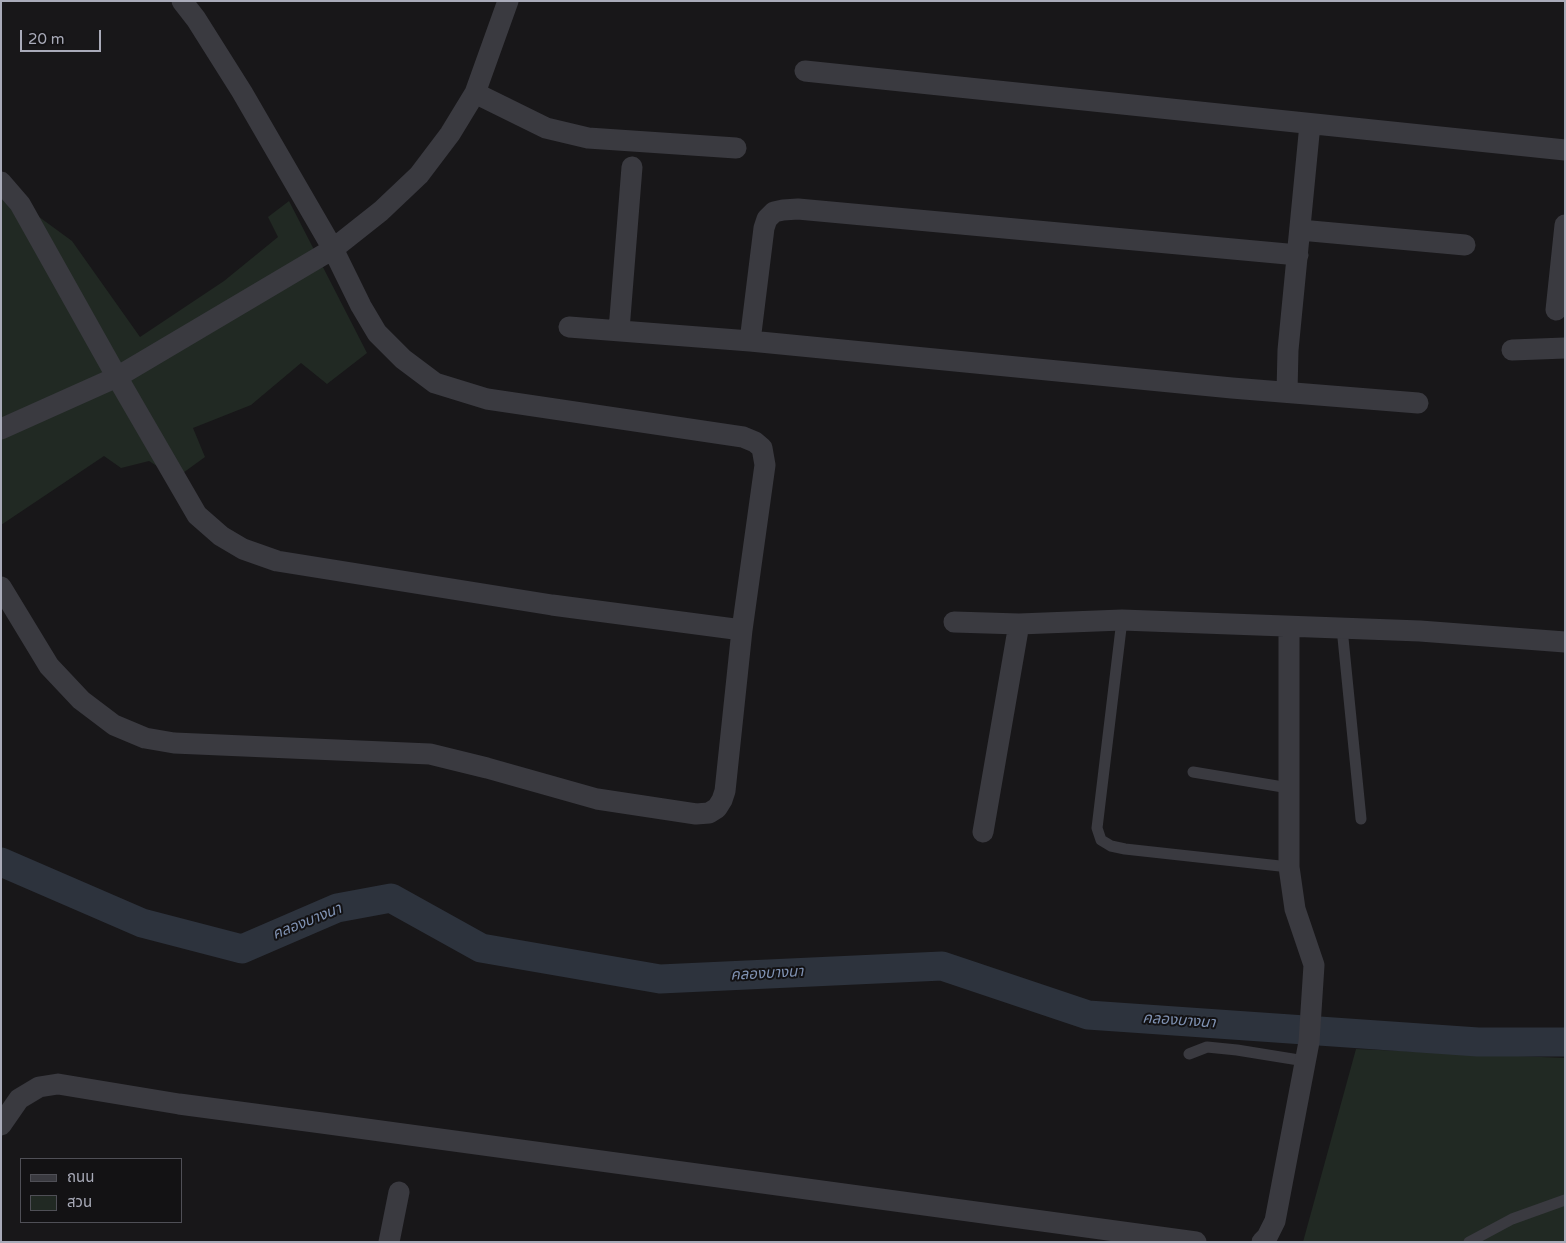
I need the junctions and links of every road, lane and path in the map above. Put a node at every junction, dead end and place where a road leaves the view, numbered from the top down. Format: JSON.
{"nodes":[{"id":1,"x":182,"y":1,"type":"edge"},
{"id":2,"x":508,"y":1,"type":"edge"},
{"id":3,"x":804,"y":72,"type":"dead end"},
{"id":4,"x":475,"y":93,"type":"junction"},
{"id":5,"x":1310,"y":124,"type":"junction"},
{"id":6,"x":736,"y":148,"type":"dead end"},
{"id":7,"x":1565,"y":150,"type":"edge"},
{"id":8,"x":632,"y":167,"type":"dead end"},
{"id":9,"x":1,"y":182,"type":"edge"},
{"id":10,"x":1565,"y":225,"type":"edge"},
{"id":11,"x":1300,"y":230,"type":"junction"},
{"id":12,"x":1465,"y":246,"type":"dead end"},
{"id":13,"x":333,"y":249,"type":"junction"},
{"id":14,"x":1298,"y":255,"type":"junction"},
{"id":15,"x":1556,"y":310,"type":"dead end"},
{"id":16,"x":568,"y":327,"type":"dead end"},
{"id":17,"x":619,"y":330,"type":"junction"},
{"id":18,"x":750,"y":340,"type":"junction"},
{"id":19,"x":1565,"y":348,"type":"edge"},
{"id":20,"x":1512,"y":350,"type":"dead end"},
{"id":21,"x":117,"y":377,"type":"junction"},
{"id":22,"x":1287,"y":392,"type":"junction"},
{"id":23,"x":1418,"y":403,"type":"dead end"},
{"id":24,"x":1,"y":429,"type":"edge"},
{"id":25,"x":1,"y":587,"type":"edge"},
{"id":26,"x":1122,"y":620,"type":"junction"},
{"id":27,"x":954,"y":622,"type":"dead end"},
{"id":28,"x":1019,"y":624,"type":"junction"},
{"id":29,"x":1289,"y":627,"type":"junction"},
{"id":30,"x":1342,"y":628,"type":"junction"},
{"id":31,"x":742,"y":630,"type":"junction"},
{"id":32,"x":1565,"y":642,"type":"edge"},
{"id":33,"x":1193,"y":772,"type":"dead end"},
{"id":34,"x":1289,"y":788,"type":"junction"},
{"id":35,"x":1360,"y":820,"type":"dead end"},
{"id":36,"x":983,"y":832,"type":"dead end"},
{"id":37,"x":1289,"y":868,"type":"junction"},
{"id":38,"x":1307,"y":1051,"type":"junction"},
{"id":39,"x":1189,"y":1054,"type":"dead end"},
{"id":40,"x":1,"y":1125,"type":"edge"},
{"id":41,"x":399,"y":1192,"type":"dead end"},
{"id":42,"x":1565,"y":1200,"type":"edge"},
{"id":43,"x":389,"y":1242,"type":"edge"},
{"id":44,"x":1196,"y":1242,"type":"edge"},
{"id":45,"x":1262,"y":1242,"type":"edge"},
{"id":46,"x":1469,"y":1242,"type":"edge"}],
"edges":[{"from":1,"to":13,"type":"street"},
{"from":2,"to":4,"type":"street"},
{"from":3,"to":5,"type":"street"},
{"from":4,"to":6,"type":"street"},
{"from":4,"to":13,"type":"street"},
{"from":5,"to":7,"type":"street"},
{"from":5,"to":11,"type":"street"},
{"from":8,"to":17,"type":"street"},
{"from":9,"to":21,"type":"street"},
{"from":10,"to":15,"type":"street"},
{"from":11,"to":12,"type":"street"},
{"from":11,"to":14,"type":"street"},
{"from":13,"to":21,"type":"street"},
{"from":13,"to":31,"type":"street"},
{"from":14,"to":18,"type":"street"},
{"from":14,"to":22,"type":"street"},
{"from":16,"to":17,"type":"street"},
{"from":17,"to":18,"type":"street"},
{"from":18,"to":22,"type":"street"},
{"from":19,"to":20,"type":"street"},
{"from":21,"to":24,"type":"street"},
{"from":21,"to":31,"type":"street"},
{"from":22,"to":23,"type":"street"},
{"from":25,"to":31,"type":"street"},
{"from":26,"to":28,"type":"street"},
{"from":26,"to":29,"type":"street"},
{"from":26,"to":37,"type":"lane"},
{"from":27,"to":28,"type":"street"},
{"from":28,"to":36,"type":"street"},
{"from":29,"to":30,"type":"street"},
{"from":29,"to":34,"type":"street"},
{"from":30,"to":32,"type":"street"},
{"from":30,"to":35,"type":"lane"},
{"from":33,"to":34,"type":"lane"},
{"from":34,"to":37,"type":"street"},
{"from":37,"to":38,"type":"street"},
{"from":38,"to":39,"type":"lane"},
{"from":38,"to":45,"type":"street"},
{"from":40,"to":44,"type":"street"},
{"from":41,"to":43,"type":"street"},
{"from":42,"to":46,"type":"lane"}]}
